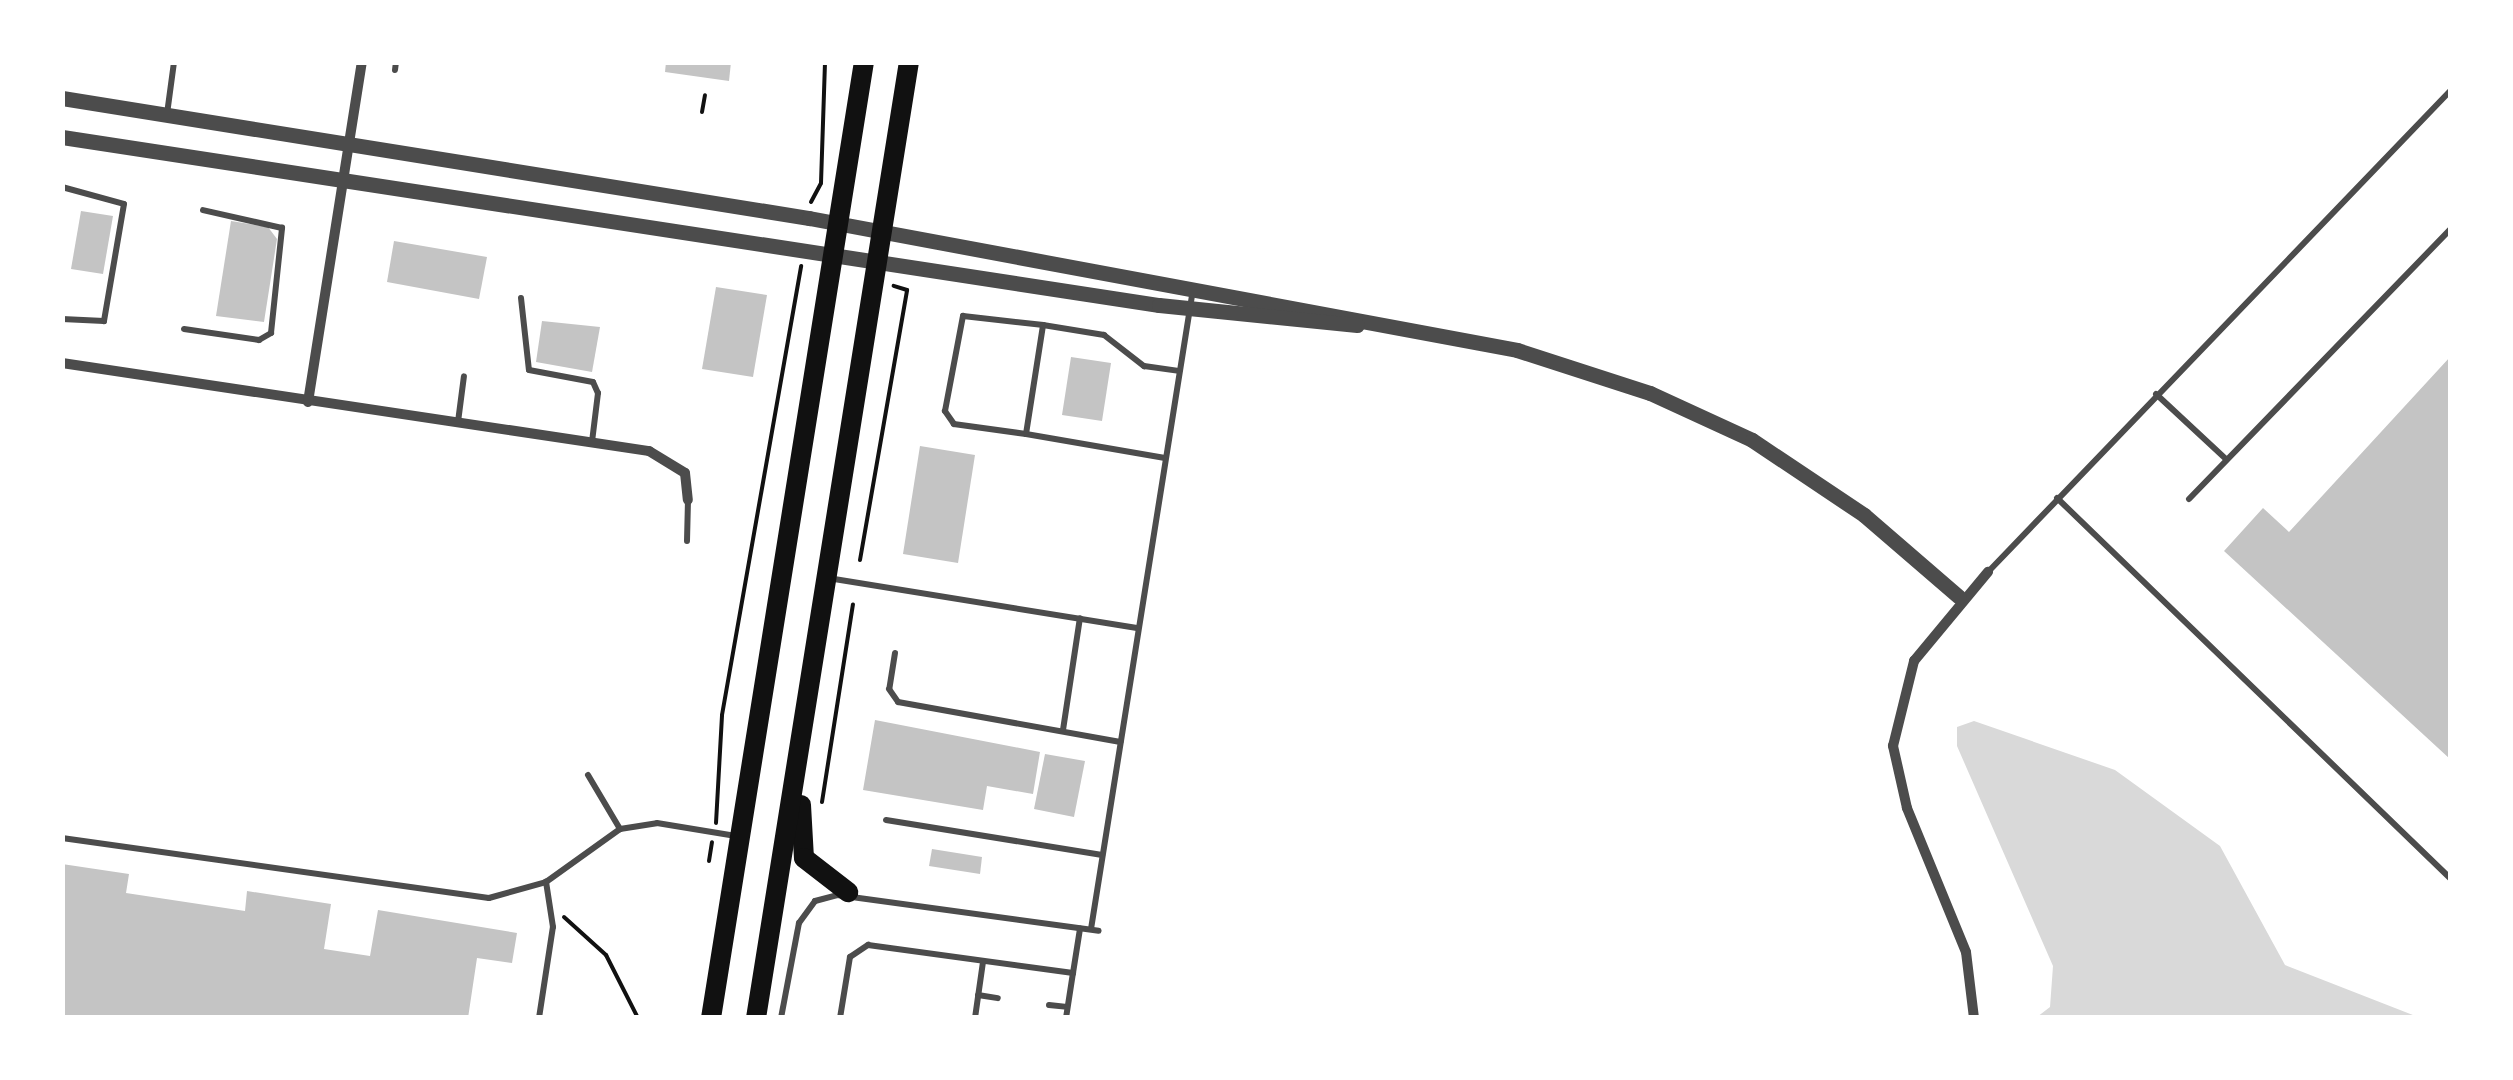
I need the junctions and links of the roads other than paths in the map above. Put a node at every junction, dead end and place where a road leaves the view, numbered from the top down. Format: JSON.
{"nodes":[{"id":1,"x":174,"y":62,"type":"edge"},
{"id":2,"x":362,"y":62,"type":"edge"},
{"id":3,"x":864,"y":62,"type":"edge"},
{"id":4,"x":909,"y":62,"type":"edge"},
{"id":5,"x":2450,"y":91,"type":"edge"},
{"id":6,"x":62,"y":98,"type":"edge"},
{"id":7,"x":166,"y":114,"type":"junction"},
{"id":8,"x":62,"y":136,"type":"edge"},
{"id":9,"x":348,"y":143,"type":"junction"},
{"id":10,"x":342,"y":182,"type":"junction"},
{"id":11,"x":62,"y":187,"type":"edge"},
{"id":12,"x":203,"y":210,"type":"dead end"},
{"id":13,"x":838,"y":223,"type":"junction"},
{"id":14,"x":2450,"y":230,"type":"edge"},
{"id":15,"x":882,"y":232,"type":"junction"},
{"id":16,"x":832,"y":254,"type":"junction"},
{"id":17,"x":878,"y":262,"type":"junction"},
{"id":18,"x":1193,"y":288,"type":"junction"},
{"id":19,"x":521,"y":298,"type":"dead end"},
{"id":20,"x":1190,"y":308,"type":"junction"},
{"id":21,"x":62,"y":319,"type":"edge"},
{"id":22,"x":1044,"y":325,"type":"junction"},
{"id":23,"x":1381,"y":326,"type":"junction"},
{"id":24,"x":184,"y":329,"type":"dead end"},
{"id":25,"x":62,"y":363,"type":"edge"},
{"id":26,"x":1179,"y":372,"type":"junction"},
{"id":27,"x":464,"y":376,"type":"dead end"},
{"id":28,"x":2156,"y":394,"type":"junction"},
{"id":29,"x":308,"y":402,"type":"junction"},
{"id":30,"x":458,"y":422,"type":"junction"},
{"id":31,"x":1026,"y":434,"type":"junction"},
{"id":32,"x":592,"y":442,"type":"junction"},
{"id":33,"x":1165,"y":458,"type":"junction"},
{"id":34,"x":2226,"y":458,"type":"junction"},
{"id":35,"x":2057,"y":498,"type":"junction"},
{"id":36,"x":2189,"y":498,"type":"dead end"},
{"id":37,"x":688,"y":500,"type":"joint"},
{"id":38,"x":687,"y":542,"type":"dead end"},
{"id":39,"x":1988,"y":572,"type":"joint"},
{"id":40,"x":826,"y":578,"type":"junction"},
{"id":41,"x":1960,"y":597,"type":"junction"},
{"id":42,"x":1080,"y":618,"type":"junction"},
{"id":43,"x":1137,"y":628,"type":"junction"},
{"id":44,"x":895,"y":653,"type":"dead end"},
{"id":45,"x":1063,"y":730,"type":"junction"},
{"id":46,"x":803,"y":738,"type":"junction"},
{"id":47,"x":1120,"y":742,"type":"junction"},
{"id":48,"x":588,"y":775,"type":"dead end"},
{"id":49,"x":886,"y":820,"type":"dead end"},
{"id":50,"x":620,"y":830,"type":"junction"},
{"id":51,"x":740,"y":836,"type":"junction"},
{"id":52,"x":62,"y":838,"type":"edge"},
{"id":53,"x":1102,"y":855,"type":"junction"},
{"id":54,"x":2450,"y":878,"type":"edge"},
{"id":55,"x":546,"y":882,"type":"junction"},
{"id":56,"x":848,"y":892,"type":"junction"},
{"id":57,"x":1080,"y":929,"type":"junction"},
{"id":58,"x":983,"y":962,"type":"junction"},
{"id":59,"x":1073,"y":974,"type":"junction"},
{"id":60,"x":978,"y":995,"type":"junction"},
{"id":61,"x":998,"y":998,"type":"dead end"},
{"id":62,"x":1048,"y":1004,"type":"dead end"},
{"id":63,"x":1068,"y":1007,"type":"junction"},
{"id":64,"x":539,"y":1018,"type":"edge"},
{"id":65,"x":711,"y":1018,"type":"edge"},
{"id":66,"x":756,"y":1018,"type":"edge"},
{"id":67,"x":781,"y":1018,"type":"edge"},
{"id":68,"x":840,"y":1018,"type":"edge"},
{"id":69,"x":975,"y":1018,"type":"edge"},
{"id":70,"x":1066,"y":1018,"type":"edge"},
{"id":71,"x":1974,"y":1018,"type":"edge"}],
"edges":[{"from":1,"to":7,"type":"lane"},
{"from":2,"to":9,"type":"street"},
{"from":3,"to":13,"type":"main road"},
{"from":4,"to":15,"type":"main road"},
{"from":5,"to":28,"type":"lane"},
{"from":6,"to":7,"type":"street"},
{"from":7,"to":9,"type":"street"},
{"from":8,"to":10,"type":"street"},
{"from":9,"to":10,"type":"street"},
{"from":9,"to":13,"type":"street"},
{"from":10,"to":16,"type":"street"},
{"from":10,"to":29,"type":"street"},
{"from":11,"to":21,"type":"lane"},
{"from":12,"to":24,"type":"lane"},
{"from":13,"to":15,"type":"street"},
{"from":13,"to":16,"type":"main road"},
{"from":14,"to":34,"type":"lane"},
{"from":15,"to":17,"type":"main road"},
{"from":15,"to":18,"type":"street"},
{"from":16,"to":17,"type":"street"},
{"from":16,"to":51,"type":"main road"},
{"from":17,"to":20,"type":"street"},
{"from":17,"to":40,"type":"main road"},
{"from":18,"to":20,"type":"lane"},
{"from":18,"to":23,"type":"street"},
{"from":19,"to":32,"type":"lane"},
{"from":20,"to":23,"type":"street"},
{"from":20,"to":26,"type":"lane"},
{"from":22,"to":26,"type":"lane"},
{"from":22,"to":31,"type":"lane"},
{"from":22,"to":31,"type":"lane"},
{"from":23,"to":41,"type":"street"},
{"from":25,"to":29,"type":"street"},
{"from":26,"to":33,"type":"lane"},
{"from":27,"to":30,"type":"lane"},
{"from":28,"to":34,"type":"lane"},
{"from":28,"to":35,"type":"lane"},
{"from":29,"to":30,"type":"street"},
{"from":30,"to":32,"type":"street"},
{"from":31,"to":33,"type":"lane"},
{"from":32,"to":37,"type":"street"},
{"from":33,"to":43,"type":"lane"},
{"from":34,"to":36,"type":"lane"},
{"from":35,"to":39,"type":"lane"},
{"from":35,"to":54,"type":"lane"},
{"from":37,"to":38,"type":"lane"},
{"from":39,"to":41,"type":"street"},
{"from":40,"to":42,"type":"lane"},
{"from":40,"to":46,"type":"main road"},
{"from":41,"to":71,"type":"street"},
{"from":42,"to":43,"type":"lane"},
{"from":42,"to":45,"type":"lane"},
{"from":43,"to":47,"type":"lane"},
{"from":44,"to":45,"type":"lane"},
{"from":45,"to":47,"type":"lane"},
{"from":46,"to":56,"type":"main road"},
{"from":46,"to":66,"type":"main road"},
{"from":47,"to":53,"type":"lane"},
{"from":48,"to":50,"type":"lane"},
{"from":49,"to":53,"type":"lane"},
{"from":50,"to":51,"type":"lane"},
{"from":50,"to":55,"type":"lane"},
{"from":51,"to":65,"type":"main road"},
{"from":52,"to":55,"type":"lane"},
{"from":53,"to":57,"type":"lane"},
{"from":55,"to":64,"type":"lane"},
{"from":56,"to":57,"type":"lane"},
{"from":56,"to":67,"type":"lane"},
{"from":57,"to":59,"type":"lane"},
{"from":58,"to":59,"type":"lane"},
{"from":58,"to":60,"type":"lane"},
{"from":58,"to":68,"type":"lane"},
{"from":59,"to":63,"type":"lane"},
{"from":60,"to":61,"type":"lane"},
{"from":60,"to":69,"type":"lane"},
{"from":62,"to":63,"type":"lane"},
{"from":63,"to":70,"type":"lane"}]}
